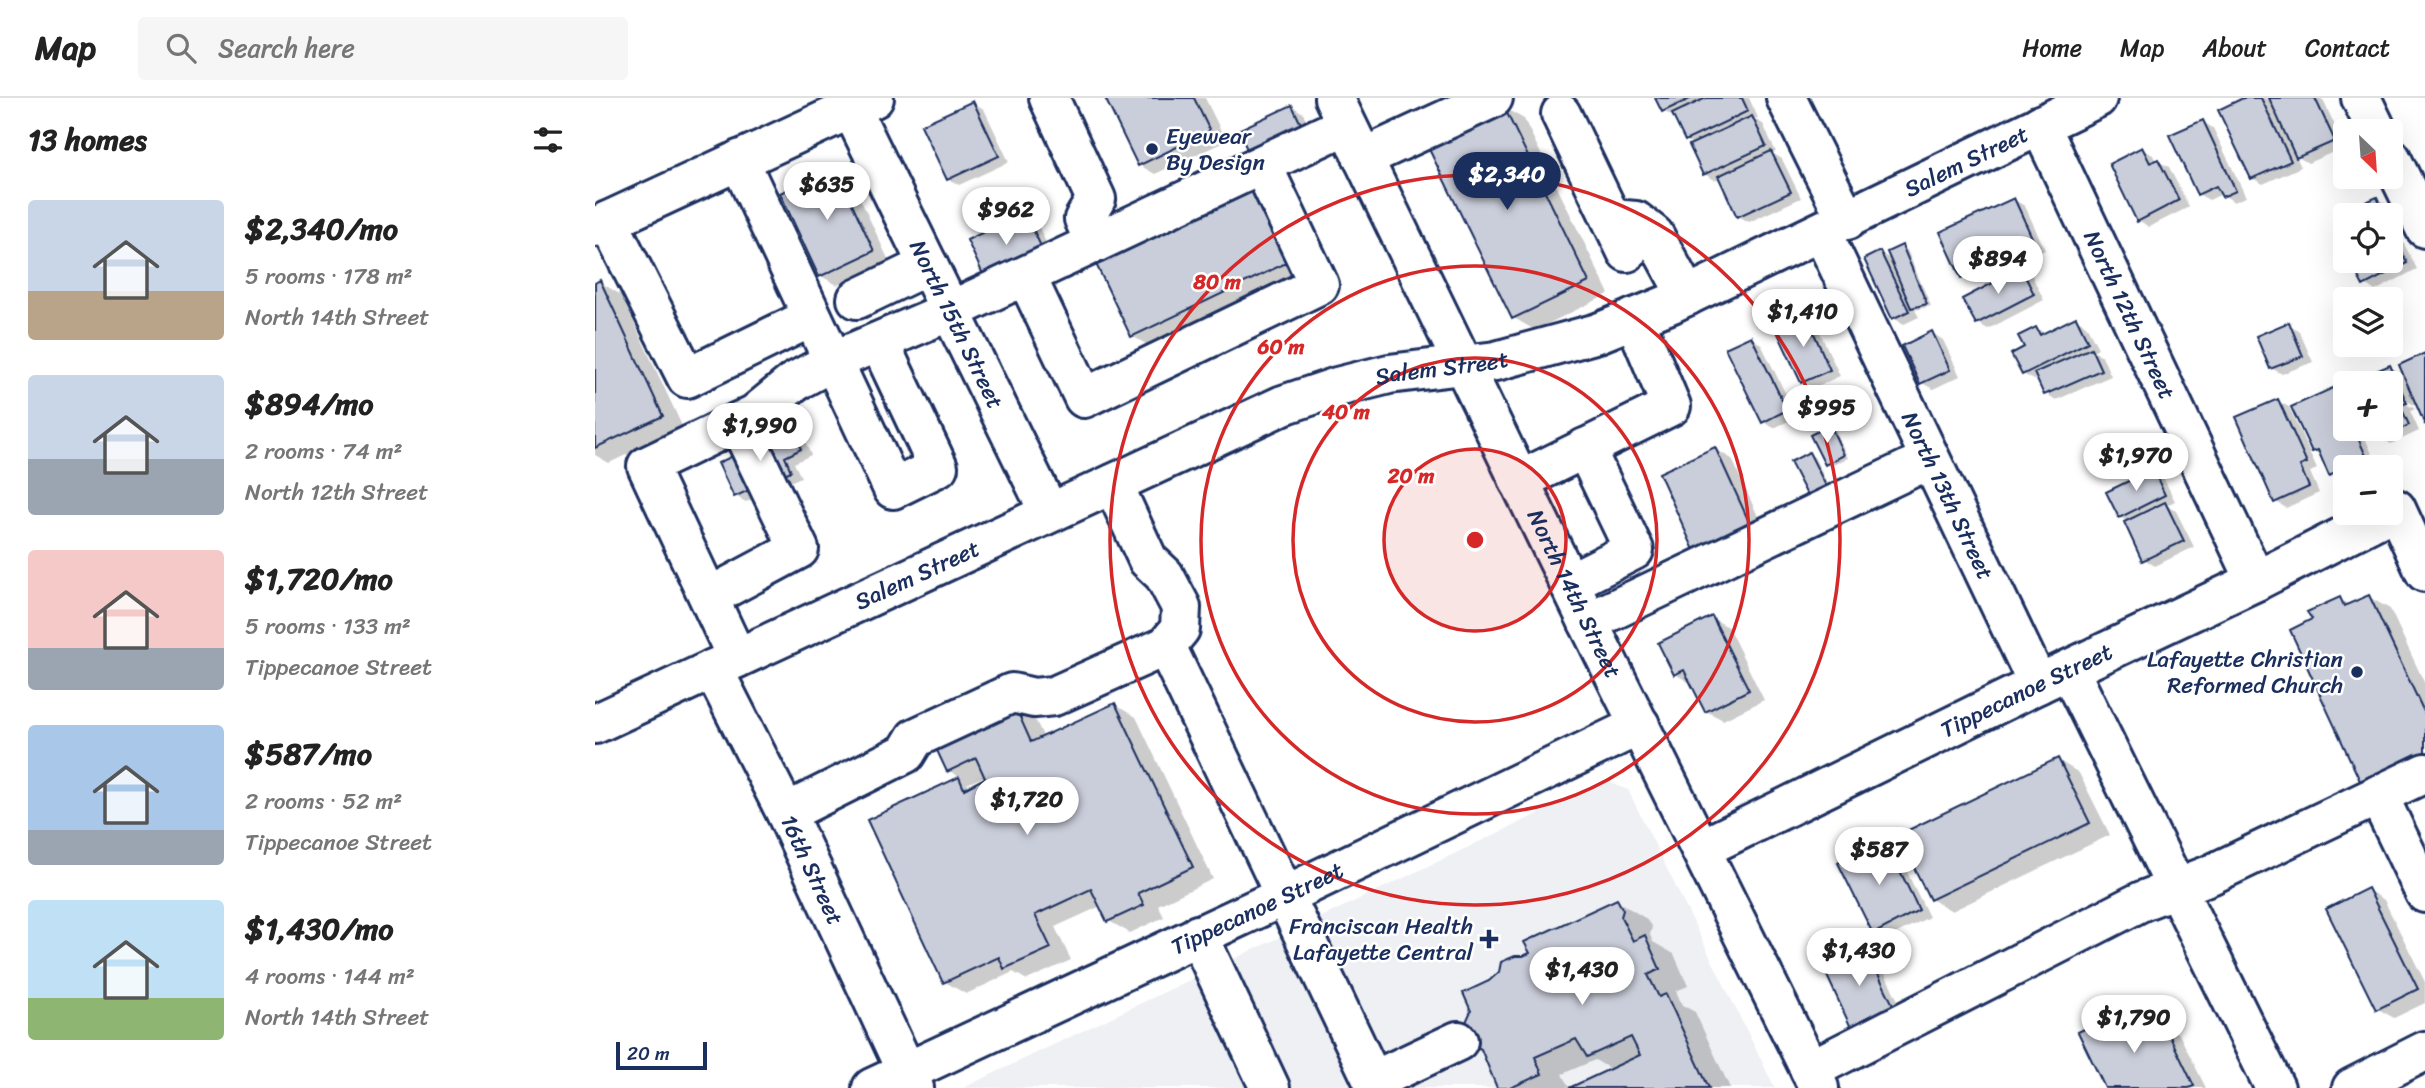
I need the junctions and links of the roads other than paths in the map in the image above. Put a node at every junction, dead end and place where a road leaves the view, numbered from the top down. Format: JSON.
{"nodes":[{"id":1,"x":1049,"y":98,"type":"edge"},
{"id":2,"x":1493,"y":98,"type":"edge"},
{"id":3,"x":1786,"y":98,"type":"edge"},
{"id":4,"x":2097,"y":98,"type":"edge"},
{"id":5,"x":2361,"y":98,"type":"edge"},
{"id":6,"x":857,"y":102,"type":"edge"},
{"id":7,"x":1340,"y":111,"type":"edge"},
{"id":8,"x":1561,"y":114,"type":"dead end"},
{"id":9,"x":2371,"y":119,"type":"edge"},
{"id":10,"x":2040,"y":125,"type":"junction"},
{"id":11,"x":1363,"y":158,"type":"junction"},
{"id":12,"x":739,"y":160,"type":"junction"},
{"id":13,"x":1262,"y":165,"type":"junction"},
{"id":14,"x":2403,"y":183,"type":"edge"},
{"id":15,"x":602,"y":224,"type":"edge"},
{"id":16,"x":1835,"y":226,"type":"junction"},
{"id":17,"x":2425,"y":228,"type":"edge"},
{"id":18,"x":1095,"y":243,"type":"junction"},
{"id":19,"x":928,"y":265,"type":"junction"},
{"id":20,"x":1026,"y":275,"type":"junction"},
{"id":21,"x":1687,"y":296,"type":"junction"},
{"id":22,"x":857,"y":299,"type":"dead end"},
{"id":23,"x":950,"y":311,"type":"junction"},
{"id":24,"x":812,"y":317,"type":"junction"},
{"id":25,"x":1634,"y":318,"type":"junction"},
{"id":26,"x":879,"y":342,"type":"junction"},
{"id":27,"x":833,"y":361,"type":"junction"},
{"id":28,"x":1463,"y":367,"type":"junction"},
{"id":29,"x":738,"y":422,"type":"junction"},
{"id":30,"x":1585,"y":448,"type":"junction"},
{"id":31,"x":1930,"y":459,"type":"junction"},
{"id":32,"x":1519,"y":481,"type":"junction"},
{"id":33,"x":1113,"y":484,"type":"junction"},
{"id":34,"x":1049,"y":512,"type":"junction"},
{"id":35,"x":2403,"y":515,"type":"edge"},
{"id":36,"x":2365,"y":525,"type":"edge"},
{"id":37,"x":1634,"y":550,"type":"junction"},
{"id":38,"x":2425,"y":572,"type":"edge"},
{"id":39,"x":2256,"y":581,"type":"junction"},
{"id":40,"x":1569,"y":583,"type":"junction"},
{"id":41,"x":1654,"y":592,"type":"junction"},
{"id":42,"x":709,"y":597,"type":"junction"},
{"id":43,"x":1588,"y":622,"type":"junction"},
{"id":44,"x":1166,"y":646,"type":"junction"},
{"id":45,"x":725,"y":663,"type":"junction"},
{"id":46,"x":2053,"y":677,"type":"junction"},
{"id":47,"x":595,"y":724,"type":"edge"},
{"id":48,"x":1640,"y":725,"type":"junction"},
{"id":49,"x":2425,"y":773,"type":"edge"},
{"id":50,"x":2378,"y":795,"type":"junction"},
{"id":51,"x":786,"y":813,"type":"junction"},
{"id":52,"x":1700,"y":849,"type":"junction"},
{"id":53,"x":2177,"y":888,"type":"junction"},
{"id":54,"x":2425,"y":893,"type":"edge"},
{"id":55,"x":1284,"y":896,"type":"junction"},
{"id":56,"x":1198,"y":935,"type":"junction"},
{"id":57,"x":1458,"y":1041,"type":"dead end"},
{"id":58,"x":2425,"y":1051,"type":"edge"},
{"id":59,"x":1815,"y":1079,"type":"edge"},
{"id":60,"x":897,"y":1083,"type":"edge"},
{"id":61,"x":1270,"y":1088,"type":"edge"},
{"id":62,"x":2275,"y":1088,"type":"edge"},
{"id":63,"x":2352,"y":1088,"type":"edge"}],
"edges":[{"from":1,"to":18,"type":"street"},
{"from":2,"to":11,"type":"street"},
{"from":3,"to":16,"type":"street","name":"North 13th Street"},
{"from":4,"to":10,"type":"street","name":"Salem Street"},
{"from":5,"to":9,"type":"street"},
{"from":6,"to":12,"type":"street"},
{"from":6,"to":19,"type":"street","name":"North 15th Street"},
{"from":7,"to":11,"type":"street","name":"North 14th Street"},
{"from":7,"to":13,"type":"street"},
{"from":8,"to":21,"type":"street"},
{"from":10,"to":16,"type":"street","name":"Salem Street"},
{"from":10,"to":39,"type":"street","name":"North 12th Street"},
{"from":11,"to":28,"type":"street","name":"North 14th Street"},
{"from":12,"to":15,"type":"street"},
{"from":12,"to":24,"type":"street"},
{"from":13,"to":18,"type":"street"},
{"from":13,"to":20,"type":"street"},
{"from":14,"to":17,"type":"street"},
{"from":15,"to":24,"type":"street"},
{"from":16,"to":21,"type":"street","name":"Salem Street"},
{"from":16,"to":31,"type":"street","name":"North 13th Street"},
{"from":18,"to":20,"type":"street"},
{"from":19,"to":22,"type":"street"},
{"from":19,"to":23,"type":"street","name":"North 15th Street"},
{"from":20,"to":23,"type":"street"},
{"from":21,"to":25,"type":"street","name":"Salem Street"},
{"from":23,"to":26,"type":"street"},
{"from":23,"to":34,"type":"street","name":"North 15th Street"},
{"from":24,"to":27,"type":"street"},
{"from":25,"to":28,"type":"street","name":"Salem Street"},
{"from":25,"to":30,"type":"street"},
{"from":26,"to":27,"type":"street"},
{"from":26,"to":27,"type":"street"},
{"from":27,"to":29,"type":"street"},
{"from":28,"to":32,"type":"street","name":"North 14th Street"},
{"from":28,"to":33,"type":"street","name":"Salem Street"},
{"from":29,"to":42,"type":"street"},
{"from":29,"to":42,"type":"street","name":"16th Street"},
{"from":30,"to":32,"type":"street"},
{"from":30,"to":37,"type":"street"},
{"from":31,"to":41,"type":"street"},
{"from":31,"to":46,"type":"street","name":"North 13th Street"},
{"from":32,"to":40,"type":"street","name":"North 14th Street"},
{"from":33,"to":34,"type":"street","name":"Salem Street"},
{"from":33,"to":44,"type":"street"},
{"from":34,"to":45,"type":"street","name":"Salem Street"},
{"from":35,"to":38,"type":"street"},
{"from":36,"to":39,"type":"street","name":"Tippecanoe Street"},
{"from":37,"to":40,"type":"street"},
{"from":37,"to":41,"type":"street"},
{"from":39,"to":46,"type":"street","name":"Tippecanoe Street"},
{"from":40,"to":43,"type":"street","name":"North 14th Street"},
{"from":41,"to":43,"type":"street"},
{"from":42,"to":45,"type":"street","name":"16th Street"},
{"from":43,"to":48,"type":"street","name":"North 14th Street"},
{"from":44,"to":51,"type":"street"},
{"from":44,"to":55,"type":"street"},
{"from":45,"to":47,"type":"street","name":"Salem Street"},
{"from":45,"to":51,"type":"street","name":"16th Street"},
{"from":46,"to":52,"type":"street","name":"Tippecanoe Street"},
{"from":46,"to":53,"type":"street","name":"North 13th Street"},
{"from":48,"to":52,"type":"street","name":"North 14th Street"},
{"from":48,"to":55,"type":"street","name":"Tippecanoe Street"},
{"from":49,"to":50,"type":"street"},
{"from":50,"to":53,"type":"street"},
{"from":50,"to":54,"type":"street"},
{"from":51,"to":60,"type":"street","name":"16th Street"},
{"from":52,"to":59,"type":"street","name":"North 14th Street"},
{"from":53,"to":59,"type":"street"},
{"from":53,"to":62,"type":"street","name":"North 13th Street"},
{"from":55,"to":56,"type":"street","name":"Tippecanoe Street"},
{"from":55,"to":57,"type":"street"},
{"from":56,"to":60,"type":"street","name":"Tippecanoe Street"},
{"from":56,"to":61,"type":"street"},
{"from":58,"to":63,"type":"street"}]}
